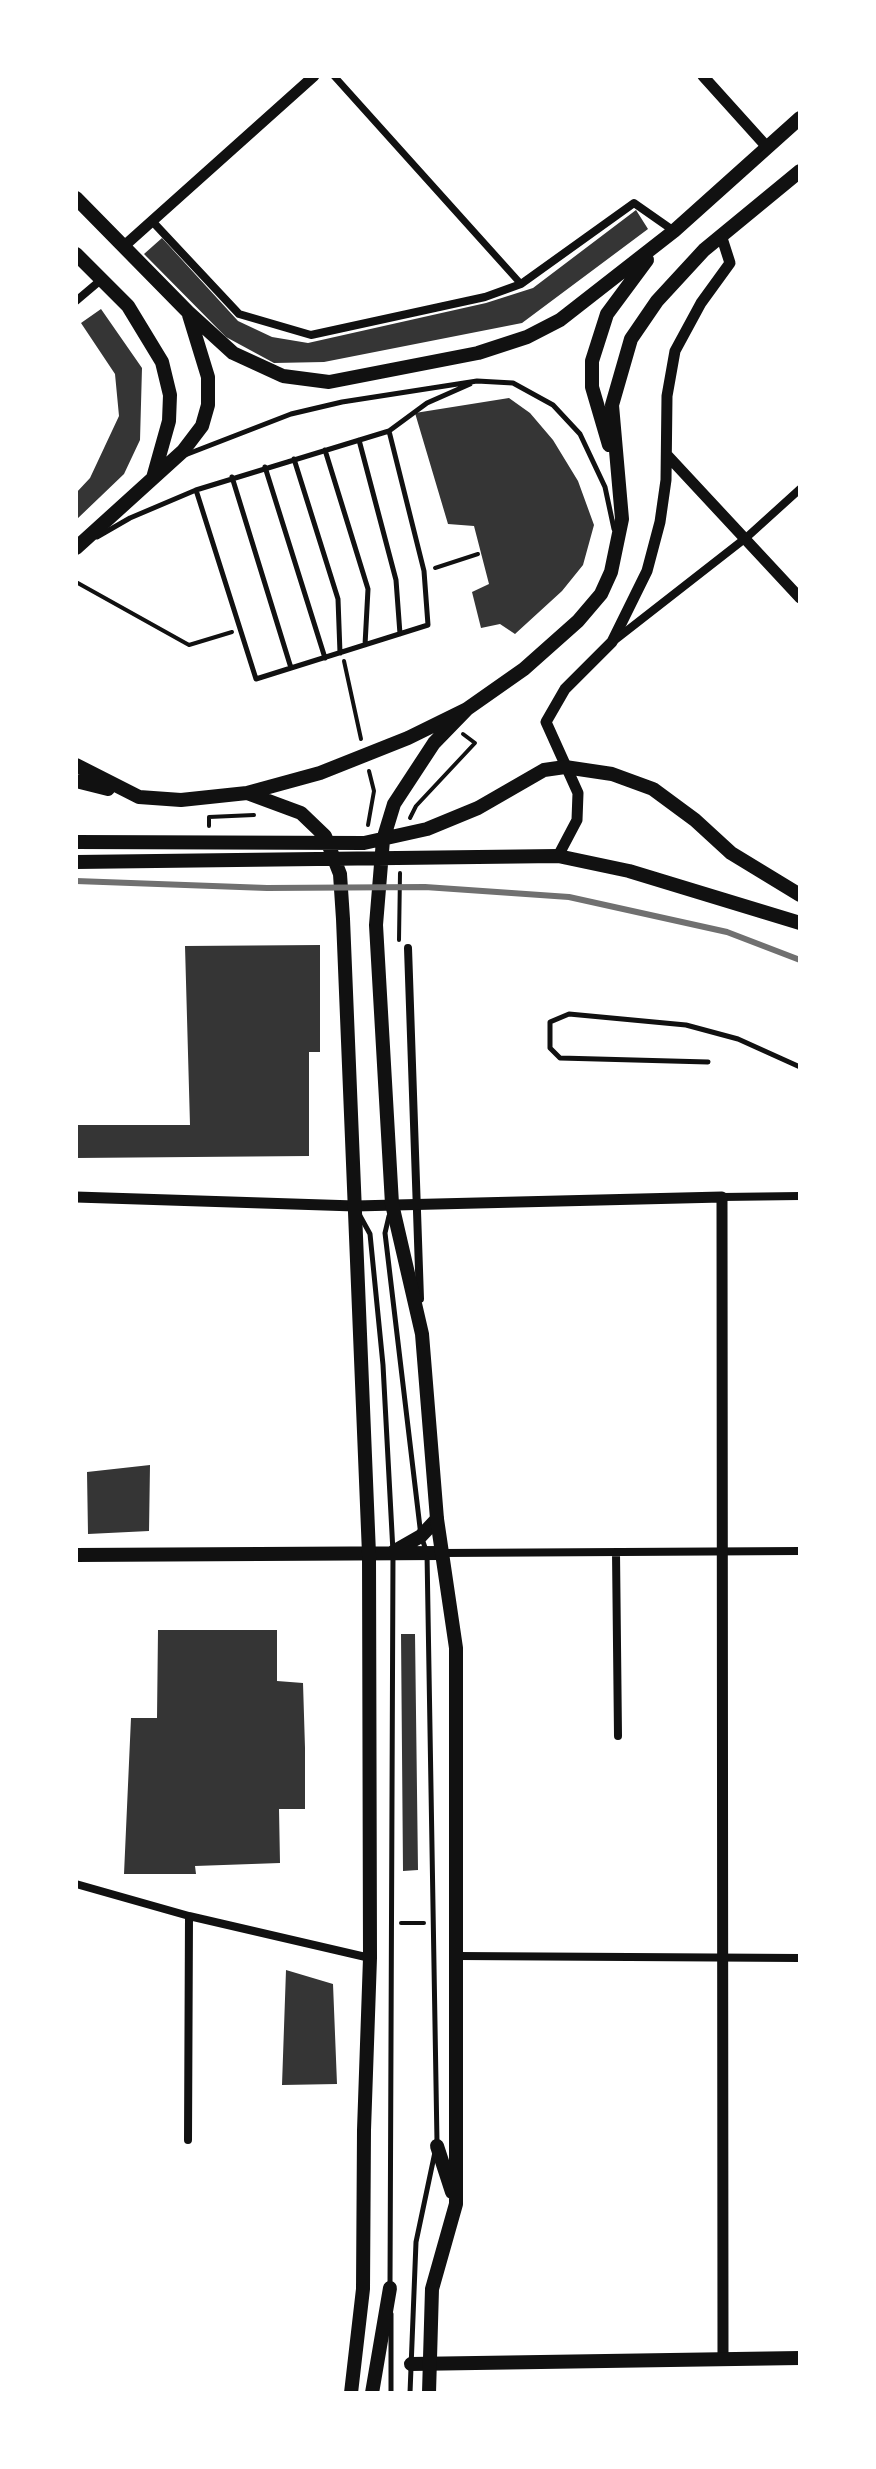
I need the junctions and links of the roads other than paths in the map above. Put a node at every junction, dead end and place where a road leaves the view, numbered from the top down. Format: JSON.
{"nodes":[{"id":1,"x":314,"y":76,"type":"edge"},
{"id":2,"x":334,"y":76,"type":"edge"},
{"id":3,"x":703,"y":76,"type":"edge"},
{"id":4,"x":800,"y":118,"type":"edge"},
{"id":5,"x":767,"y":147,"type":"junction"},
{"id":6,"x":798,"y":177,"type":"edge"},
{"id":7,"x":76,"y":198,"type":"edge"},
{"id":8,"x":152,"y":221,"type":"junction"},
{"id":9,"x":674,"y":231,"type":"junction"},
{"id":10,"x":721,"y":235,"type":"junction"},
{"id":11,"x":123,"y":247,"type":"junction"},
{"id":12,"x":76,"y":254,"type":"edge"},
{"id":13,"x":102,"y":279,"type":"junction"},
{"id":14,"x":521,"y":284,"type":"junction"},
{"id":15,"x":76,"y":301,"type":"edge"},
{"id":16,"x":188,"y":312,"type":"junction"},
{"id":17,"x":477,"y":381,"type":"junction"},
{"id":18,"x":389,"y":431,"type":"junction"},
{"id":19,"x":359,"y":440,"type":"junction"},
{"id":20,"x":325,"y":450,"type":"junction"},
{"id":21,"x":667,"y":455,"type":"junction"},
{"id":22,"x":174,"y":459,"type":"junction"},
{"id":23,"x":294,"y":459,"type":"junction"},
{"id":24,"x":265,"y":467,"type":"junction"},
{"id":25,"x":232,"y":477,"type":"junction"},
{"id":26,"x":153,"y":479,"type":"junction"},
{"id":27,"x":619,"y":480,"type":"junction"},
{"id":28,"x":800,"y":489,"type":"edge"},
{"id":29,"x":196,"y":490,"type":"junction"},
{"id":30,"x":747,"y":537,"type":"junction"},
{"id":31,"x":617,"y":548,"type":"junction"},
{"id":32,"x":76,"y":549,"type":"edge"},
{"id":33,"x":800,"y":598,"type":"edge"},
{"id":34,"x":400,"y":634,"type":"junction"},
{"id":35,"x":612,"y":642,"type":"junction"},
{"id":36,"x":365,"y":645,"type":"junction"},
{"id":37,"x":341,"y":653,"type":"junction"},
{"id":38,"x":325,"y":658,"type":"junction"},
{"id":39,"x":291,"y":668,"type":"junction"},
{"id":40,"x":467,"y":709,"type":"junction"},
{"id":41,"x":76,"y":765,"type":"edge"},
{"id":42,"x":565,"y":767,"type":"junction"},
{"id":43,"x":76,"y":781,"type":"edge"},
{"id":44,"x":247,"y":793,"type":"junction"},
{"id":45,"x":139,"y":797,"type":"junction"},
{"id":46,"x":76,"y":842,"type":"edge"},
{"id":47,"x":558,"y":856,"type":"junction"},
{"id":48,"x":76,"y":862,"type":"edge"},
{"id":49,"x":800,"y":895,"type":"edge"},
{"id":50,"x":800,"y":923,"type":"edge"},
{"id":51,"x":408,"y":948,"type":"dead end"},
{"id":52,"x":708,"y":1062,"type":"dead end"},
{"id":53,"x":800,"y":1067,"type":"edge"},
{"id":54,"x":800,"y":1196,"type":"edge"},
{"id":55,"x":76,"y":1197,"type":"edge"},
{"id":56,"x":722,"y":1197,"type":"junction"},
{"id":57,"x":392,"y":1204,"type":"junction"},
{"id":58,"x":414,"y":1204,"type":"junction"},
{"id":59,"x":355,"y":1206,"type":"junction"},
{"id":60,"x":422,"y":1334,"type":"junction"},
{"id":61,"x":437,"y":1519,"type":"junction"},
{"id":62,"x":421,"y":1536,"type":"junction"},
{"id":63,"x":800,"y":1551,"type":"edge"},
{"id":64,"x":393,"y":1552,"type":"junction"},
{"id":65,"x":616,"y":1552,"type":"junction"},
{"id":66,"x":427,"y":1553,"type":"junction"},
{"id":67,"x":442,"y":1553,"type":"junction"},
{"id":68,"x":723,"y":1553,"type":"junction"},
{"id":69,"x":369,"y":1554,"type":"junction"},
{"id":70,"x":76,"y":1555,"type":"edge"},
{"id":71,"x":618,"y":1736,"type":"dead end"},
{"id":72,"x":76,"y":1884,"type":"edge"},
{"id":73,"x":189,"y":1916,"type":"junction"},
{"id":74,"x":458,"y":1956,"type":"junction"},
{"id":75,"x":370,"y":1958,"type":"junction"},
{"id":76,"x":800,"y":1958,"type":"edge"},
{"id":77,"x":723,"y":1959,"type":"junction"},
{"id":78,"x":188,"y":2140,"type":"dead end"},
{"id":79,"x":437,"y":2146,"type":"junction"},
{"id":80,"x":456,"y":2204,"type":"junction"},
{"id":81,"x":390,"y":2288,"type":"junction"},
{"id":82,"x":800,"y":2358,"type":"edge"},
{"id":83,"x":723,"y":2359,"type":"junction"},
{"id":84,"x":411,"y":2364,"type":"junction"},
{"id":85,"x":431,"y":2364,"type":"junction"},
{"id":86,"x":351,"y":2393,"type":"edge"},
{"id":87,"x":372,"y":2393,"type":"edge"},
{"id":88,"x":391,"y":2393,"type":"edge"},
{"id":89,"x":410,"y":2393,"type":"edge"},
{"id":90,"x":429,"y":2393,"type":"edge"}],
"edges":[{"from":1,"to":8,"type":"street"},
{"from":2,"to":14,"type":"street"},
{"from":3,"to":5,"type":"street"},
{"from":4,"to":5,"type":"main road"},
{"from":5,"to":9,"type":"main road"},
{"from":6,"to":10,"type":"main road"},
{"from":7,"to":11,"type":"main road"},
{"from":8,"to":11,"type":"street"},
{"from":8,"to":14,"type":"street"},
{"from":9,"to":14,"type":"street"},
{"from":9,"to":16,"type":"main road"},
{"from":9,"to":27,"type":"main road"},
{"from":10,"to":21,"type":"street"},
{"from":10,"to":27,"type":"main road"},
{"from":11,"to":16,"type":"main road"},
{"from":12,"to":13,"type":"main road"},
{"from":13,"to":15,"type":"street"},
{"from":13,"to":26,"type":"main road"},
{"from":16,"to":22,"type":"main road"},
{"from":17,"to":18,"type":"lane"},
{"from":17,"to":22,"type":"lane"},
{"from":17,"to":31,"type":"lane"},
{"from":18,"to":19,"type":"lane"},
{"from":18,"to":34,"type":"lane"},
{"from":19,"to":20,"type":"lane"},
{"from":19,"to":34,"type":"lane"},
{"from":20,"to":23,"type":"lane"},
{"from":20,"to":36,"type":"lane"},
{"from":21,"to":30,"type":"street"},
{"from":21,"to":35,"type":"street"},
{"from":22,"to":26,"type":"main road"},
{"from":23,"to":24,"type":"lane"},
{"from":23,"to":37,"type":"lane"},
{"from":24,"to":25,"type":"lane"},
{"from":24,"to":38,"type":"lane"},
{"from":25,"to":29,"type":"lane"},
{"from":25,"to":39,"type":"lane"},
{"from":26,"to":32,"type":"main road"},
{"from":27,"to":31,"type":"main road"},
{"from":28,"to":30,"type":"street"},
{"from":29,"to":32,"type":"lane"},
{"from":29,"to":39,"type":"lane"},
{"from":30,"to":33,"type":"street"},
{"from":30,"to":35,"type":"street"},
{"from":31,"to":40,"type":"main road"},
{"from":34,"to":36,"type":"lane"},
{"from":35,"to":42,"type":"street"},
{"from":36,"to":37,"type":"lane"},
{"from":37,"to":38,"type":"lane"},
{"from":38,"to":39,"type":"lane"},
{"from":40,"to":44,"type":"main road"},
{"from":40,"to":57,"type":"main road"},
{"from":41,"to":45,"type":"main road"},
{"from":42,"to":46,"type":"main road"},
{"from":42,"to":47,"type":"street"},
{"from":42,"to":49,"type":"main road"},
{"from":43,"to":45,"type":"main road"},
{"from":44,"to":45,"type":"main road"},
{"from":44,"to":59,"type":"main road"},
{"from":47,"to":48,"type":"main road"},
{"from":47,"to":50,"type":"main road"},
{"from":51,"to":58,"type":"street"},
{"from":52,"to":53,"type":"lane"},
{"from":54,"to":56,"type":"street"},
{"from":55,"to":59,"type":"street"},
{"from":56,"to":58,"type":"street"},
{"from":56,"to":68,"type":"street"},
{"from":57,"to":58,"type":"street"},
{"from":57,"to":59,"type":"street"},
{"from":57,"to":60,"type":"main road"},
{"from":57,"to":62,"type":"lane"},
{"from":58,"to":60,"type":"street"},
{"from":59,"to":64,"type":"lane"},
{"from":59,"to":69,"type":"main road"},
{"from":60,"to":61,"type":"main road"},
{"from":61,"to":62,"type":"main road"},
{"from":61,"to":67,"type":"main road"},
{"from":62,"to":64,"type":"main road"},
{"from":62,"to":66,"type":"lane"},
{"from":63,"to":68,"type":"street"},
{"from":64,"to":66,"type":"main road"},
{"from":64,"to":69,"type":"main road"},
{"from":64,"to":81,"type":"lane"},
{"from":65,"to":67,"type":"street"},
{"from":65,"to":68,"type":"street"},
{"from":65,"to":71,"type":"street"},
{"from":66,"to":67,"type":"main road"},
{"from":66,"to":79,"type":"lane"},
{"from":67,"to":74,"type":"main road"},
{"from":68,"to":77,"type":"street"},
{"from":69,"to":70,"type":"main road"},
{"from":69,"to":75,"type":"main road"},
{"from":72,"to":73,"type":"street"},
{"from":73,"to":75,"type":"street"},
{"from":73,"to":78,"type":"street"},
{"from":74,"to":77,"type":"street"},
{"from":74,"to":80,"type":"main road"},
{"from":75,"to":86,"type":"main road"},
{"from":76,"to":77,"type":"street"},
{"from":77,"to":83,"type":"street"},
{"from":79,"to":80,"type":"main road"},
{"from":79,"to":84,"type":"lane"},
{"from":80,"to":85,"type":"main road"},
{"from":81,"to":87,"type":"main road"},
{"from":81,"to":88,"type":"lane"},
{"from":82,"to":83,"type":"main road"},
{"from":83,"to":85,"type":"main road"},
{"from":84,"to":85,"type":"main road"},
{"from":84,"to":89,"type":"lane"},
{"from":85,"to":90,"type":"main road"}]}
